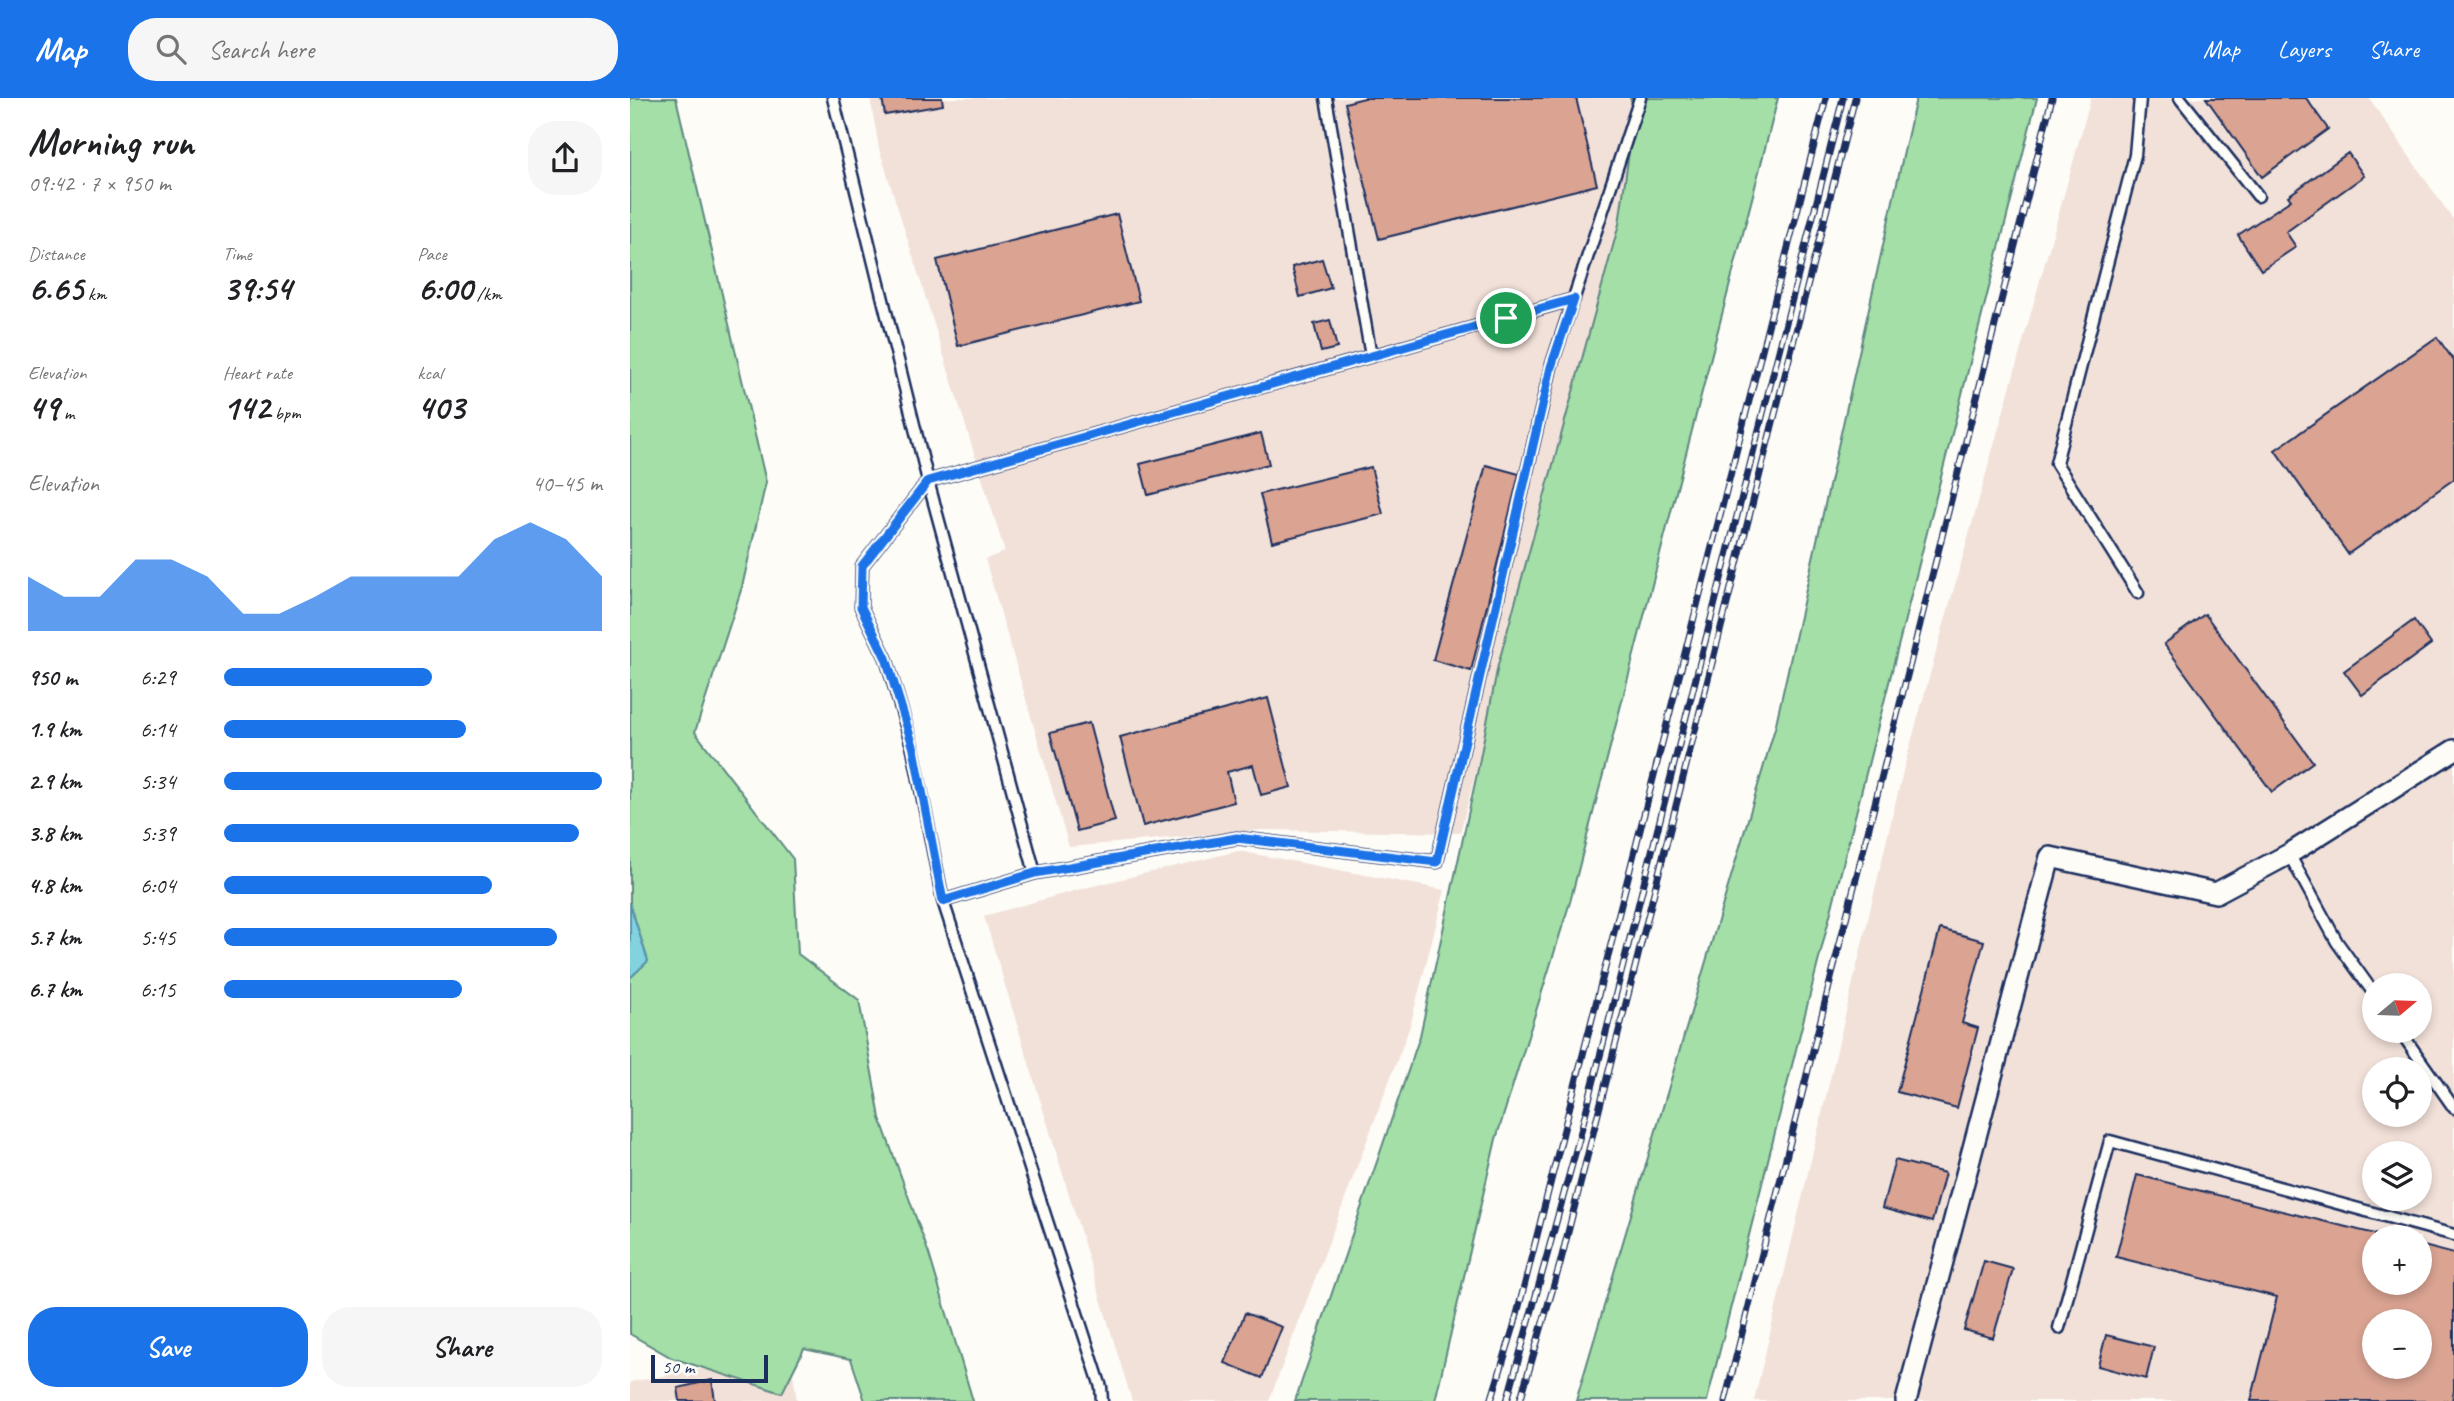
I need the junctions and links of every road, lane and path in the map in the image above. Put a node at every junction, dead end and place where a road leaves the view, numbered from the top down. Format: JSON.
{"nodes":[{"id":1,"x":833,"y":98,"type":"edge"},
{"id":2,"x":1326,"y":98,"type":"edge"},
{"id":3,"x":1640,"y":98,"type":"edge"},
{"id":4,"x":2140,"y":98,"type":"edge"},
{"id":5,"x":2180,"y":98,"type":"edge"},
{"id":6,"x":2258,"y":196,"type":"dead end"},
{"id":7,"x":1574,"y":299,"type":"junction"},
{"id":8,"x":1371,"y":356,"type":"junction"},
{"id":9,"x":928,"y":481,"type":"junction"},
{"id":10,"x":931,"y":494,"type":"dead end"},
{"id":11,"x":2138,"y":593,"type":"dead end"},
{"id":12,"x":2454,"y":750,"type":"edge"},
{"id":13,"x":2289,"y":854,"type":"junction"},
{"id":14,"x":1035,"y":873,"type":"junction"},
{"id":15,"x":943,"y":901,"type":"junction"},
{"id":16,"x":2362,"y":977,"type":"edge"},
{"id":17,"x":2408,"y":1043,"type":"edge"},
{"id":18,"x":2454,"y":1108,"type":"edge"},
{"id":19,"x":2454,"y":1235,"type":"edge"},
{"id":20,"x":2059,"y":1328,"type":"dead end"},
{"id":21,"x":1102,"y":1401,"type":"edge"},
{"id":22,"x":1906,"y":1401,"type":"edge"}],
"edges":[{"from":1,"to":9,"type":"lane"},
{"from":2,"to":8,"type":"lane"},
{"from":3,"to":7,"type":"lane"},
{"from":4,"to":11,"type":"lane"},
{"from":5,"to":6,"type":"lane"},
{"from":7,"to":8,"type":"lane"},
{"from":7,"to":14,"type":"lane"},
{"from":8,"to":9,"type":"lane"},
{"from":9,"to":10,"type":"lane"},
{"from":9,"to":14,"type":"lane"},
{"from":9,"to":15,"type":"lane"},
{"from":12,"to":13,"type":"street"},
{"from":13,"to":16,"type":"lane"},
{"from":13,"to":22,"type":"street"},
{"from":14,"to":15,"type":"lane"},
{"from":15,"to":21,"type":"lane"},
{"from":17,"to":18,"type":"lane"},
{"from":19,"to":20,"type":"lane"}]}
